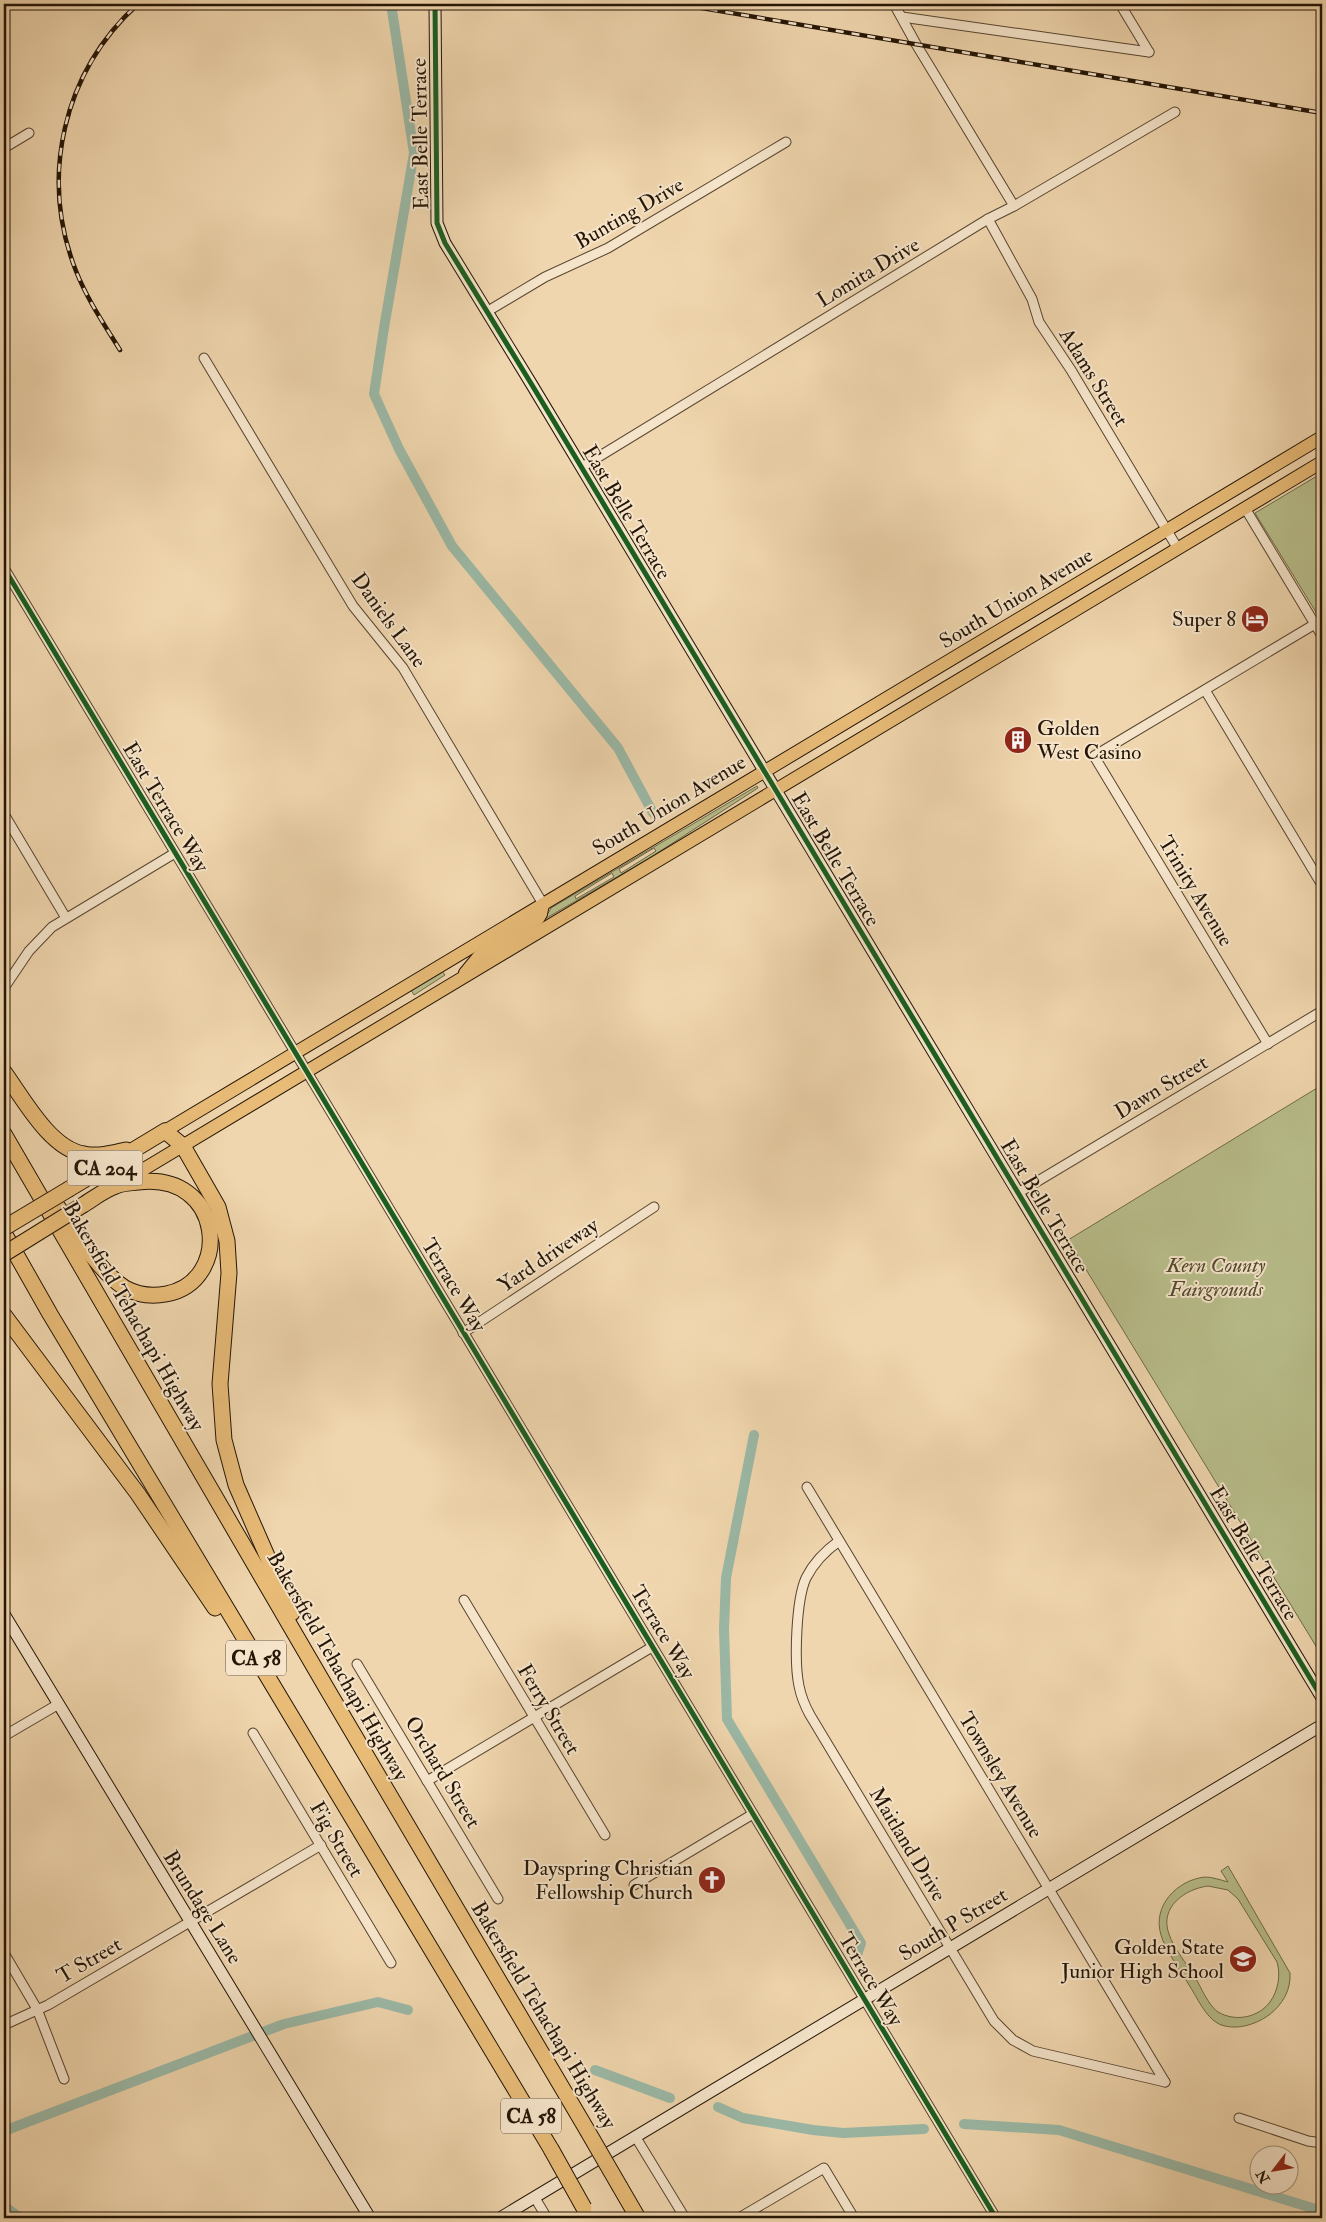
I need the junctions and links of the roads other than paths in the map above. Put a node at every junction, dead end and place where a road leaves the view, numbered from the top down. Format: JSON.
{"nodes":[{"id":1,"x":435,"y":4,"type":"edge"},
{"id":2,"x":894,"y":4,"type":"edge"},
{"id":3,"x":1120,"y":4,"type":"edge"},
{"id":4,"x":902,"y":17,"type":"junction"},
{"id":5,"x":1175,"y":112,"type":"dead end"},
{"id":6,"x":29,"y":133,"type":"dead end"},
{"id":7,"x":786,"y":142,"type":"dead end"},
{"id":8,"x":4,"y":148,"type":"edge"},
{"id":9,"x":1014,"y":206,"type":"junction"},
{"id":10,"x":988,"y":219,"type":"junction"},
{"id":11,"x":488,"y":311,"type":"junction"},
{"id":12,"x":204,"y":358,"type":"dead end"},
{"id":13,"x":1322,"y":438,"type":"edge"},
{"id":14,"x":1322,"y":462,"type":"edge"},
{"id":15,"x":582,"y":467,"type":"junction"},
{"id":16,"x":1246,"y":508,"type":"junction"},
{"id":17,"x":1167,"y":531,"type":"junction"},
{"id":18,"x":1178,"y":549,"type":"junction"},
{"id":19,"x":4,"y":568,"type":"edge"},
{"id":20,"x":12,"y":582,"type":"junction"},
{"id":21,"x":4,"y":588,"type":"edge"},
{"id":22,"x":1315,"y":624,"type":"junction"},
{"id":23,"x":1322,"y":636,"type":"edge"},
{"id":24,"x":1205,"y":690,"type":"junction"},
{"id":25,"x":765,"y":772,"type":"junction"},
{"id":26,"x":776,"y":790,"type":"junction"},
{"id":27,"x":4,"y":814,"type":"edge"},
{"id":28,"x":174,"y":852,"type":"junction"},
{"id":29,"x":1322,"y":885,"type":"edge"},
{"id":30,"x":543,"y":904,"type":"junction"},
{"id":31,"x":66,"y":918,"type":"junction"},
{"id":32,"x":462,"y":978,"type":"junction"},
{"id":33,"x":4,"y":988,"type":"edge"},
{"id":34,"x":1322,"y":1011,"type":"edge"},
{"id":35,"x":1268,"y":1044,"type":"junction"},
{"id":36,"x":301,"y":1062,"type":"junction"},
{"id":37,"x":4,"y":1072,"type":"edge"},
{"id":38,"x":165,"y":1131,"type":"junction"},
{"id":39,"x":4,"y":1133,"type":"edge"},
{"id":40,"x":140,"y":1146,"type":"junction"},
{"id":41,"x":182,"y":1146,"type":"junction"},
{"id":42,"x":117,"y":1185,"type":"junction"},
{"id":43,"x":1018,"y":1193,"type":"junction"},
{"id":44,"x":654,"y":1207,"type":"dead end"},
{"id":45,"x":4,"y":1228,"type":"edge"},
{"id":46,"x":4,"y":1233,"type":"edge"},
{"id":47,"x":4,"y":1246,"type":"edge"},
{"id":48,"x":4,"y":1254,"type":"edge"},
{"id":49,"x":50,"y":1314,"type":"junction"},
{"id":50,"x":4,"y":1315,"type":"edge"},
{"id":51,"x":463,"y":1333,"type":"junction"},
{"id":52,"x":807,"y":1486,"type":"dead end"},
{"id":53,"x":839,"y":1540,"type":"junction"},
{"id":54,"x":464,"y":1600,"type":"dead end"},
{"id":55,"x":4,"y":1614,"type":"edge"},
{"id":56,"x":652,"y":1647,"type":"junction"},
{"id":57,"x":357,"y":1664,"type":"dead end"},
{"id":58,"x":327,"y":1689,"type":"junction"},
{"id":59,"x":1322,"y":1698,"type":"edge"},
{"id":60,"x":57,"y":1705,"type":"junction"},
{"id":61,"x":285,"y":1707,"type":"junction"},
{"id":62,"x":534,"y":1718,"type":"junction"},
{"id":63,"x":1322,"y":1725,"type":"edge"},
{"id":64,"x":253,"y":1733,"type":"dead end"},
{"id":65,"x":4,"y":1736,"type":"edge"},
{"id":66,"x":427,"y":1781,"type":"junction"},
{"id":67,"x":753,"y":1814,"type":"junction"},
{"id":68,"x":605,"y":1835,"type":"dead end"},
{"id":69,"x":321,"y":1845,"type":"junction"},
{"id":70,"x":634,"y":1885,"type":"dead end"},
{"id":71,"x":1049,"y":1888,"type":"junction"},
{"id":72,"x":498,"y":1899,"type":"dead end"},
{"id":73,"x":189,"y":1921,"type":"junction"},
{"id":74,"x":950,"y":1948,"type":"junction"},
{"id":75,"x":4,"y":1952,"type":"edge"},
{"id":76,"x":391,"y":1963,"type":"dead end"},
{"id":77,"x":864,"y":1999,"type":"junction"},
{"id":78,"x":37,"y":2009,"type":"junction"},
{"id":79,"x":4,"y":2025,"type":"edge"},
{"id":80,"x":64,"y":2079,"type":"dead end"},
{"id":81,"x":1165,"y":2082,"type":"joint"},
{"id":82,"x":1239,"y":2118,"type":"dead end"},
{"id":83,"x":636,"y":2136,"type":"junction"},
{"id":84,"x":1322,"y":2143,"type":"edge"},
{"id":85,"x":535,"y":2198,"type":"junction"},
{"id":86,"x":587,"y":2213,"type":"edge"},
{"id":87,"x":370,"y":2218,"type":"edge"},
{"id":88,"x":500,"y":2218,"type":"edge"},
{"id":89,"x":547,"y":2218,"type":"edge"},
{"id":90,"x":638,"y":2218,"type":"edge"},
{"id":91,"x":685,"y":2218,"type":"edge"},
{"id":92,"x":739,"y":2218,"type":"edge"},
{"id":93,"x":854,"y":2218,"type":"edge"},
{"id":94,"x":996,"y":2218,"type":"edge"}],
"edges":[{"from":1,"to":11,"type":"street","name":"East Belle Terrace"},
{"from":2,"to":4,"type":"street"},
{"from":3,"to":4,"type":"street"},
{"from":4,"to":9,"type":"street"},
{"from":5,"to":9,"type":"street","name":"Lomita Drive"},
{"from":6,"to":8,"type":"street"},
{"from":7,"to":11,"type":"street","name":"Bunting Drive"},
{"from":9,"to":10,"type":"street","name":"Lomita Drive"},
{"from":10,"to":15,"type":"street","name":"Lomita Drive"},
{"from":10,"to":17,"type":"street","name":"Adams Street"},
{"from":11,"to":15,"type":"street","name":"East Belle Terrace"},
{"from":12,"to":30,"type":"street","name":"Daniels Lane"},
{"from":13,"to":17,"type":"main road","name":"South Union Avenue"},
{"from":14,"to":16,"type":"main road","name":"South Union Avenue"},
{"from":15,"to":25,"type":"street","name":"East Belle Terrace"},
{"from":16,"to":18,"type":"main road","name":"South Union Avenue"},
{"from":16,"to":22,"type":"street"},
{"from":17,"to":18,"type":"street","name":"Adams Street"},
{"from":17,"to":25,"type":"main road","name":"South Union Avenue"},
{"from":18,"to":26,"type":"main road","name":"South Union Avenue"},
{"from":19,"to":20,"type":"street","name":"East Terrace Way"},
{"from":20,"to":21,"type":"street"},
{"from":20,"to":28,"type":"street","name":"East Terrace Way"},
{"from":22,"to":23,"type":"street"},
{"from":22,"to":24,"type":"street"},
{"from":24,"to":29,"type":"street"},
{"from":24,"to":35,"type":"street","name":"Trinity Avenue"},
{"from":25,"to":26,"type":"street","name":"East Belle Terrace"},
{"from":25,"to":30,"type":"main road","name":"South Union Avenue"},
{"from":26,"to":32,"type":"main road","name":"South Union Avenue"},
{"from":26,"to":43,"type":"street","name":"East Belle Terrace"},
{"from":27,"to":31,"type":"street"},
{"from":28,"to":31,"type":"street"},
{"from":28,"to":36,"type":"street","name":"East Terrace Way"},
{"from":30,"to":32,"type":"main road"},
{"from":30,"to":36,"type":"main road","name":"South Union Avenue"},
{"from":31,"to":33,"type":"street"},
{"from":32,"to":36,"type":"main road","name":"South Union Avenue"},
{"from":34,"to":35,"type":"street","name":"Dawn Street"},
{"from":35,"to":43,"type":"street","name":"Dawn Street"},
{"from":36,"to":38,"type":"main road","name":"South Union Avenue"},
{"from":36,"to":41,"type":"main road","name":"South Union Avenue"},
{"from":36,"to":51,"type":"street","name":"Terrace Way"},
{"from":37,"to":40,"type":"highway"},
{"from":38,"to":40,"type":"highway","number":"CA 204"},
{"from":38,"to":41,"type":"highway"},
{"from":39,"to":42,"type":"highway"},
{"from":39,"to":58,"type":"highway","name":"Bakersfield Tehachapi Highway","number":"CA 58"},
{"from":40,"to":45,"type":"highway","number":"CA 204","bridge":true},
{"from":41,"to":42,"type":"main road","name":"South Union Avenue"},
{"from":41,"to":58,"type":"highway"},
{"from":42,"to":48,"type":"highway","number":"CA 204","bridge":true},
{"from":43,"to":59,"type":"street","name":"East Belle Terrace"},
{"from":44,"to":51,"type":"street","name":"Yard driveway"},
{"from":46,"to":49,"type":"highway","number":"CA 58"},
{"from":47,"to":49,"type":"highway"},
{"from":49,"to":61,"type":"highway","number":"CA 58"},
{"from":50,"to":61,"type":"highway"},
{"from":51,"to":56,"type":"street","name":"Terrace Way"},
{"from":52,"to":53,"type":"street","name":"Townsley Avenue"},
{"from":53,"to":71,"type":"street","name":"Townsley Avenue"},
{"from":53,"to":74,"type":"street","name":"Maitland Drive"},
{"from":54,"to":62,"type":"street","name":"Ferry Street"},
{"from":55,"to":60,"type":"street","name":"Brundage Lane"},
{"from":56,"to":62,"type":"street"},
{"from":56,"to":67,"type":"street","name":"Terrace Way"},
{"from":57,"to":66,"type":"street","name":"Orchard Street"},
{"from":58,"to":90,"type":"highway","name":"Bakersfield Tehachapi Highway","number":"CA 58","bridge":true},
{"from":60,"to":65,"type":"street"},
{"from":60,"to":73,"type":"street","name":"Brundage Lane"},
{"from":61,"to":86,"type":"highway","number":"CA 58","bridge":true},
{"from":62,"to":66,"type":"street"},
{"from":62,"to":68,"type":"street","name":"Ferry Street"},
{"from":63,"to":71,"type":"street","name":"South P Street"},
{"from":64,"to":69,"type":"street","name":"Fig Street"},
{"from":66,"to":72,"type":"street","name":"Orchard Street"},
{"from":67,"to":70,"type":"street"},
{"from":67,"to":77,"type":"street","name":"Terrace Way"},
{"from":69,"to":73,"type":"street","name":"T Street"},
{"from":69,"to":76,"type":"street","name":"Fig Street"},
{"from":71,"to":74,"type":"street","name":"South P Street"},
{"from":71,"to":81,"type":"street","name":"Townsley Avenue"},
{"from":73,"to":78,"type":"street","name":"T Street"},
{"from":73,"to":87,"type":"street","name":"Brundage Lane"},
{"from":74,"to":77,"type":"street","name":"South P Street"},
{"from":74,"to":81,"type":"street","name":"Maitland Drive"},
{"from":75,"to":78,"type":"street"},
{"from":77,"to":83,"type":"street","name":"South P Street"},
{"from":77,"to":94,"type":"street","name":"Terrace Way"},
{"from":78,"to":79,"type":"street","name":"T Street"},
{"from":78,"to":80,"type":"street"},
{"from":82,"to":84,"type":"street"},
{"from":83,"to":85,"type":"street","name":"South P Street"},
{"from":83,"to":91,"type":"street"},
{"from":85,"to":88,"type":"street","name":"South P Street"},
{"from":85,"to":89,"type":"street"},
{"from":92,"to":93,"type":"street"}]}
